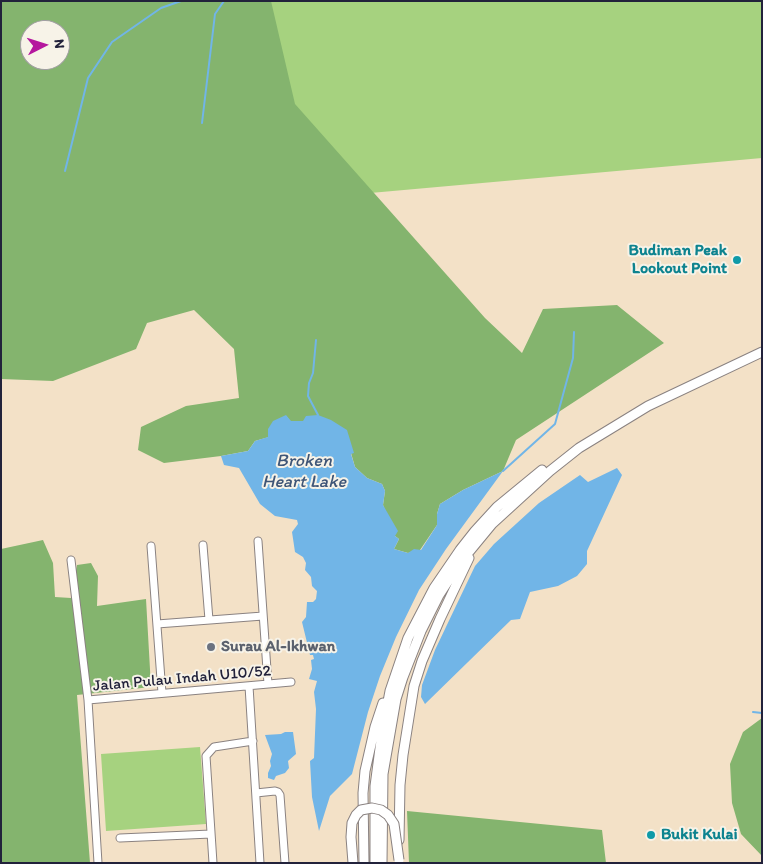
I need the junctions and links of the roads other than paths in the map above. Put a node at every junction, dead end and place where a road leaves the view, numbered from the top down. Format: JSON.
{"nodes":[{"id":1,"x":762,"y":352,"type":"edge"},
{"id":2,"x":618,"y":423,"type":"junction"},
{"id":3,"x":480,"y":538,"type":"junction"},
{"id":4,"x":258,"y":541,"type":"dead end"},
{"id":5,"x":203,"y":545,"type":"dead end"},
{"id":6,"x":151,"y":546,"type":"dead end"},
{"id":7,"x":71,"y":560,"type":"dead end"},
{"id":8,"x":263,"y":616,"type":"junction"},
{"id":9,"x":209,"y":620,"type":"junction"},
{"id":10,"x":157,"y":624,"type":"junction"},
{"id":11,"x":291,"y":682,"type":"dead end"},
{"id":12,"x":268,"y":684,"type":"junction"},
{"id":13,"x":249,"y":686,"type":"junction"},
{"id":14,"x":390,"y":691,"type":"junction"},
{"id":15,"x":162,"y":693,"type":"junction"},
{"id":16,"x":88,"y":700,"type":"junction"},
{"id":17,"x":252,"y":742,"type":"junction"},
{"id":18,"x":256,"y":793,"type":"junction"},
{"id":19,"x":211,"y":834,"type":"junction"},
{"id":20,"x":120,"y":838,"type":"dead end"},
{"id":21,"x":399,"y":861,"type":"edge"},
{"id":22,"x":98,"y":863,"type":"edge"},
{"id":23,"x":213,"y":863,"type":"edge"},
{"id":24,"x":260,"y":863,"type":"edge"},
{"id":25,"x":285,"y":863,"type":"edge"},
{"id":26,"x":353,"y":863,"type":"edge"},
{"id":27,"x":364,"y":863,"type":"edge"},
{"id":28,"x":375,"y":863,"type":"edge"},
{"id":29,"x":382,"y":863,"type":"edge"}],
"edges":[{"from":1,"to":2,"type":"main road"},
{"from":2,"to":3,"type":"main road"},
{"from":2,"to":14,"type":"main road"},
{"from":3,"to":21,"type":"main road"},
{"from":3,"to":29,"type":"main road"},
{"from":4,"to":8,"type":"street"},
{"from":5,"to":9,"type":"street"},
{"from":6,"to":10,"type":"street"},
{"from":7,"to":16,"type":"street"},
{"from":8,"to":9,"type":"street"},
{"from":8,"to":12,"type":"street"},
{"from":9,"to":10,"type":"street"},
{"from":10,"to":15,"type":"street"},
{"from":11,"to":12,"type":"street","name":"Jalan Pulau Indah U10/52"},
{"from":12,"to":13,"type":"street","name":"Jalan Pulau Indah U10/52"},
{"from":13,"to":15,"type":"street","name":"Jalan Pulau Indah U10/52"},
{"from":13,"to":17,"type":"street"},
{"from":14,"to":27,"type":"main road"},
{"from":14,"to":28,"type":"main road"},
{"from":15,"to":16,"type":"street","name":"Jalan Pulau Indah U10/52"},
{"from":16,"to":22,"type":"street","name":"Jalan Pulau Indah U10/52"},
{"from":17,"to":18,"type":"street"},
{"from":17,"to":19,"type":"street"},
{"from":18,"to":24,"type":"street"},
{"from":18,"to":25,"type":"street"},
{"from":19,"to":20,"type":"street"},
{"from":19,"to":23,"type":"street"},
{"from":21,"to":26,"type":"main road","bridge":true}]}
